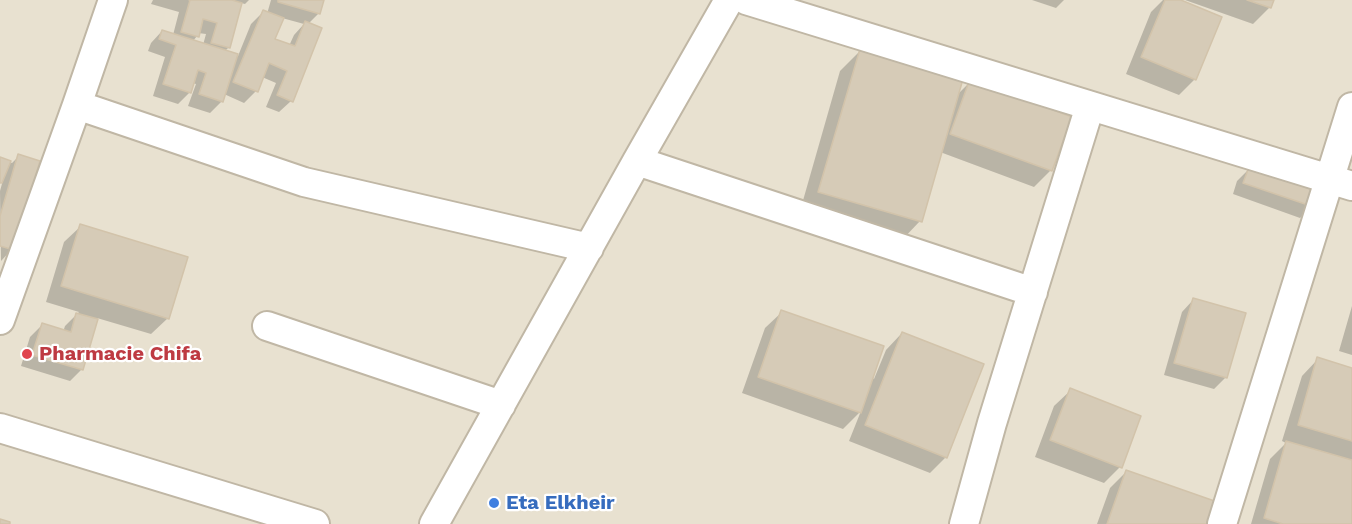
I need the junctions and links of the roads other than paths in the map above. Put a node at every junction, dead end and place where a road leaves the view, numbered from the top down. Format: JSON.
{"nodes":[{"id":1,"x":113,"y":0,"type":"edge"},
{"id":2,"x":729,"y":0,"type":"edge"},
{"id":3,"x":746,"y":0,"type":"edge"},
{"id":4,"x":77,"y":105,"type":"junction"},
{"id":5,"x":1090,"y":106,"type":"junction"},
{"id":6,"x":1352,"y":107,"type":"edge"},
{"id":7,"x":637,"y":161,"type":"junction"},
{"id":8,"x":1341,"y":183,"type":"edge"},
{"id":9,"x":589,"y":248,"type":"junction"},
{"id":10,"x":1033,"y":292,"type":"junction"},
{"id":11,"x":0,"y":320,"type":"edge"},
{"id":12,"x":267,"y":326,"type":"dead end"},
{"id":13,"x":501,"y":405,"type":"junction"},
{"id":14,"x":0,"y":428,"type":"edge"},
{"id":15,"x":315,"y":524,"type":"edge"},
{"id":16,"x":434,"y":524,"type":"edge"},
{"id":17,"x":964,"y":524,"type":"edge"},
{"id":18,"x":1221,"y":524,"type":"edge"}],
"edges":[{"from":1,"to":4,"type":"street"},
{"from":2,"to":7,"type":"street"},
{"from":3,"to":5,"type":"street"},
{"from":4,"to":9,"type":"street"},
{"from":4,"to":11,"type":"street"},
{"from":5,"to":8,"type":"street"},
{"from":5,"to":10,"type":"street"},
{"from":6,"to":8,"type":"street"},
{"from":7,"to":9,"type":"street"},
{"from":7,"to":10,"type":"street"},
{"from":8,"to":18,"type":"street"},
{"from":9,"to":13,"type":"street"},
{"from":10,"to":17,"type":"street"},
{"from":12,"to":13,"type":"street"},
{"from":13,"to":16,"type":"street"},
{"from":14,"to":15,"type":"street"}]}
